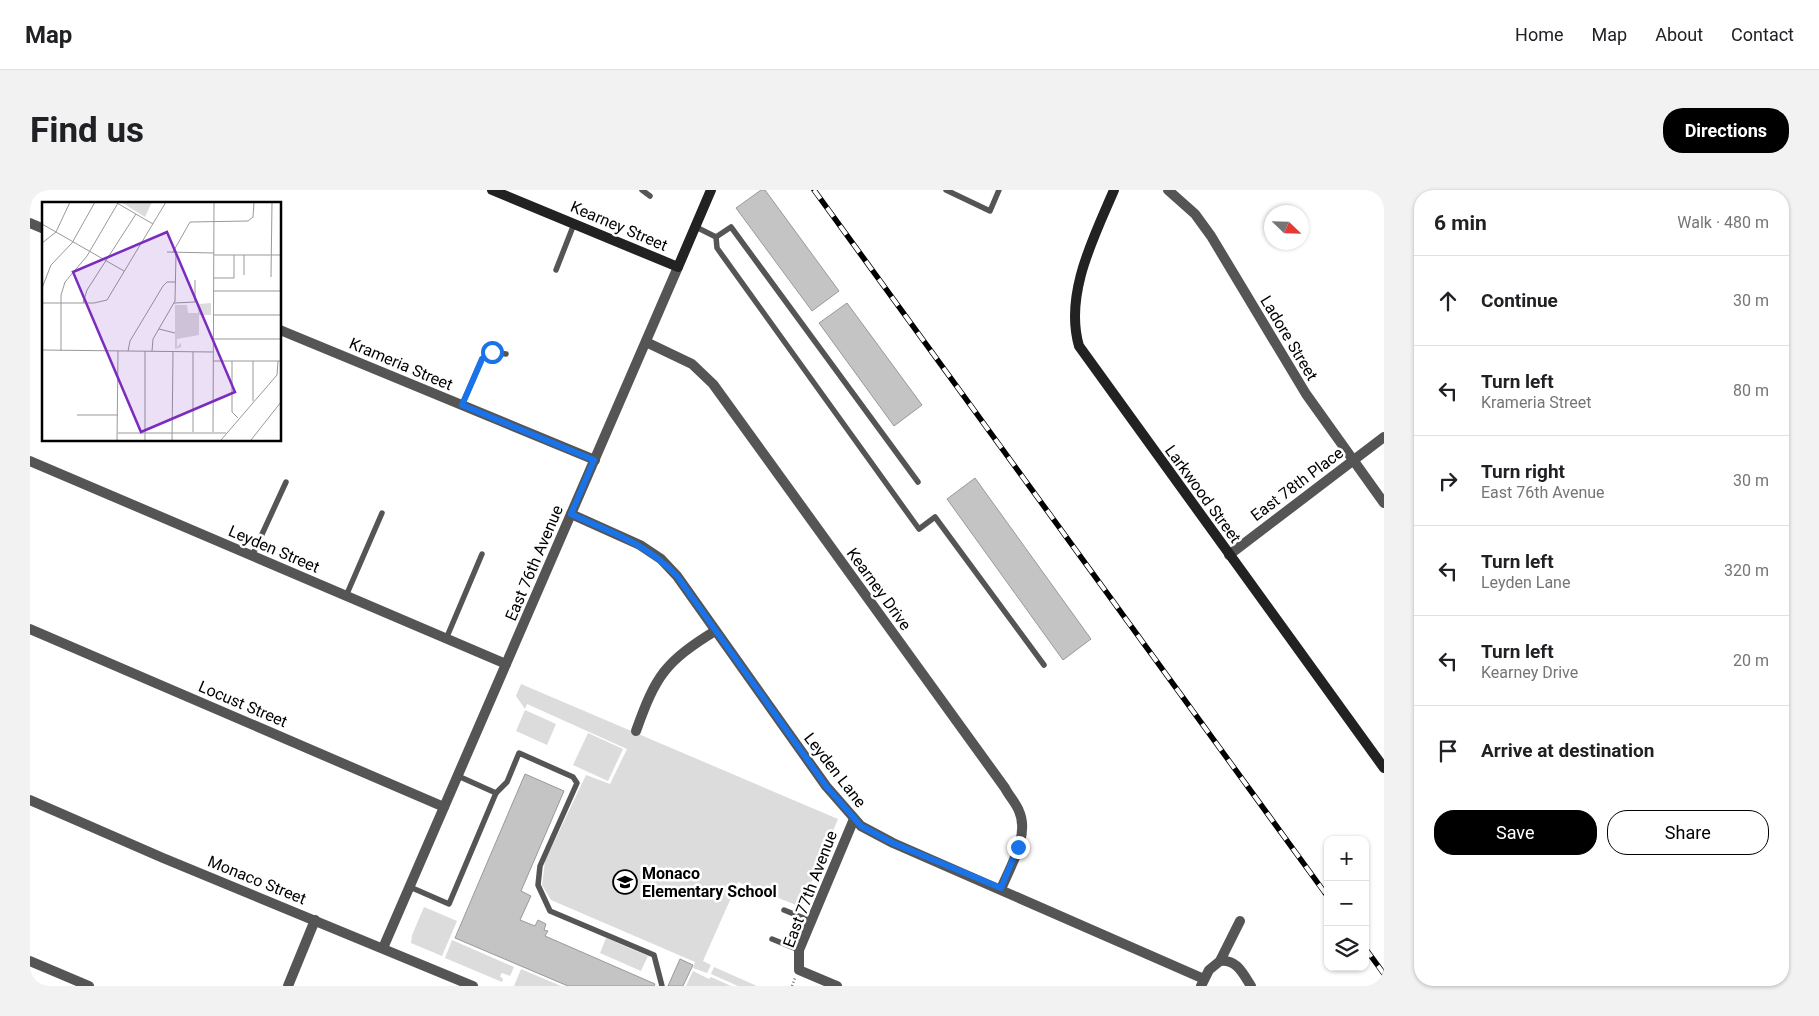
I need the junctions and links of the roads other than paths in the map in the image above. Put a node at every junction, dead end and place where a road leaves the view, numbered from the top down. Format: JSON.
{"nodes":[{"id":1,"x":492,"y":190,"type":"edge"},
{"id":2,"x":642,"y":190,"type":"edge"},
{"id":3,"x":711,"y":190,"type":"edge"},
{"id":4,"x":946,"y":190,"type":"edge"},
{"id":5,"x":999,"y":190,"type":"edge"},
{"id":6,"x":1114,"y":190,"type":"edge"},
{"id":7,"x":1168,"y":190,"type":"edge"},
{"id":8,"x":650,"y":196,"type":"dead end"},
{"id":9,"x":30,"y":223,"type":"edge"},
{"id":10,"x":574,"y":224,"type":"junction"},
{"id":11,"x":696,"y":227,"type":"junction"},
{"id":12,"x":42,"y":228,"type":"edge"},
{"id":13,"x":716,"y":238,"type":"junction"},
{"id":14,"x":678,"y":267,"type":"junction"},
{"id":15,"x":556,"y":270,"type":"dead end"},
{"id":16,"x":281,"y":330,"type":"edge"},
{"id":17,"x":646,"y":342,"type":"junction"},
{"id":18,"x":506,"y":354,"type":"dead end"},
{"id":19,"x":462,"y":405,"type":"junction"},
{"id":20,"x":1384,"y":437,"type":"edge"},
{"id":21,"x":30,"y":460,"type":"edge"},
{"id":22,"x":594,"y":460,"type":"junction"},
{"id":23,"x":1353,"y":460,"type":"junction"},
{"id":24,"x":286,"y":482,"type":"dead end"},
{"id":25,"x":918,"y":482,"type":"dead end"},
{"id":26,"x":1384,"y":503,"type":"edge"},
{"id":27,"x":382,"y":513,"type":"dead end"},
{"id":28,"x":571,"y":514,"type":"junction"},
{"id":29,"x":482,"y":554,"type":"dead end"},
{"id":30,"x":1229,"y":555,"type":"junction"},
{"id":31,"x":252,"y":556,"type":"junction"},
{"id":32,"x":346,"y":596,"type":"junction"},
{"id":33,"x":30,"y":629,"type":"edge"},
{"id":34,"x":715,"y":630,"type":"junction"},
{"id":35,"x":446,"y":639,"type":"junction"},
{"id":36,"x":506,"y":664,"type":"junction"},
{"id":37,"x":1044,"y":665,"type":"dead end"},
{"id":38,"x":636,"y":731,"type":"dead end"},
{"id":39,"x":1384,"y":768,"type":"edge"},
{"id":40,"x":458,"y":776,"type":"junction"},
{"id":41,"x":496,"y":793,"type":"junction"},
{"id":42,"x":30,"y":800,"type":"edge"},
{"id":43,"x":444,"y":807,"type":"junction"},
{"id":44,"x":854,"y":819,"type":"junction"},
{"id":45,"x":410,"y":887,"type":"junction"},
{"id":46,"x":1001,"y":888,"type":"junction"},
{"id":47,"x":784,"y":910,"type":"dead end"},
{"id":48,"x":315,"y":920,"type":"junction"},
{"id":49,"x":811,"y":921,"type":"junction"},
{"id":50,"x":1240,"y":921,"type":"dead end"},
{"id":51,"x":772,"y":938,"type":"dead end"},
{"id":52,"x":383,"y":948,"type":"junction"},
{"id":53,"x":799,"y":950,"type":"junction"},
{"id":54,"x":30,"y":961,"type":"edge"},
{"id":55,"x":1220,"y":961,"type":"junction"},
{"id":56,"x":1202,"y":983,"type":"edge"},
{"id":57,"x":89,"y":986,"type":"edge"},
{"id":58,"x":288,"y":986,"type":"edge"},
{"id":59,"x":473,"y":986,"type":"edge"},
{"id":60,"x":662,"y":986,"type":"edge"},
{"id":61,"x":837,"y":986,"type":"edge"},
{"id":62,"x":1251,"y":986,"type":"edge"}],
"edges":[{"from":1,"to":10,"type":"street","name":"Kearney Street"},
{"from":2,"to":8,"type":"lane"},
{"from":3,"to":11,"type":"street","name":"East 76th Avenue"},
{"from":4,"to":5,"type":"lane"},
{"from":6,"to":30,"type":"street","name":"Larkwood Street"},
{"from":7,"to":23,"type":"street","name":"Ladore Street"},
{"from":9,"to":12,"type":"street"},
{"from":10,"to":14,"type":"street","name":"Kearney Street"},
{"from":10,"to":15,"type":"lane"},
{"from":11,"to":13,"type":"lane"},
{"from":11,"to":14,"type":"street","name":"East 76th Avenue"},
{"from":13,"to":25,"type":"lane"},
{"from":13,"to":37,"type":"lane"},
{"from":14,"to":17,"type":"street","name":"East 76th Avenue"},
{"from":16,"to":19,"type":"street","name":"Krameria Street"},
{"from":17,"to":22,"type":"street","name":"East 76th Avenue"},
{"from":17,"to":46,"type":"street","name":"Kearney Drive"},
{"from":18,"to":19,"type":"lane"},
{"from":19,"to":22,"type":"street","name":"Krameria Street"},
{"from":20,"to":23,"type":"street","name":"East 78th Place"},
{"from":21,"to":31,"type":"street","name":"Leyden Street"},
{"from":22,"to":28,"type":"street","name":"East 76th Avenue"},
{"from":23,"to":26,"type":"street","name":"Ladore Street"},
{"from":23,"to":30,"type":"street","name":"East 78th Place"},
{"from":24,"to":31,"type":"lane"},
{"from":27,"to":32,"type":"lane"},
{"from":28,"to":34,"type":"street","name":"Leyden Lane"},
{"from":28,"to":36,"type":"street","name":"East 76th Avenue"},
{"from":29,"to":35,"type":"lane"},
{"from":30,"to":39,"type":"street","name":"Larkwood Street"},
{"from":31,"to":32,"type":"street","name":"Leyden Street"},
{"from":32,"to":35,"type":"street","name":"Leyden Street"},
{"from":33,"to":43,"type":"street","name":"Locust Street"},
{"from":34,"to":38,"type":"street"},
{"from":34,"to":44,"type":"street","name":"Leyden Lane"},
{"from":35,"to":36,"type":"street","name":"Leyden Street"},
{"from":36,"to":40,"type":"street","name":"East 76th Avenue"},
{"from":40,"to":41,"type":"lane"},
{"from":40,"to":43,"type":"street","name":"East 76th Avenue"},
{"from":41,"to":45,"type":"lane"},
{"from":41,"to":60,"type":"lane"},
{"from":42,"to":48,"type":"street","name":"Monaco Street"},
{"from":43,"to":45,"type":"street","name":"East 76th Avenue"},
{"from":44,"to":46,"type":"street","name":"Leyden Lane"},
{"from":44,"to":49,"type":"street","name":"East 77th Avenue"},
{"from":45,"to":52,"type":"street","name":"East 76th Avenue"},
{"from":46,"to":56,"type":"street","name":"Leyden Lane"},
{"from":47,"to":49,"type":"lane"},
{"from":48,"to":52,"type":"street","name":"Monaco Street"},
{"from":48,"to":58,"type":"street"},
{"from":49,"to":53,"type":"street","name":"East 77th Avenue"},
{"from":50,"to":55,"type":"street"},
{"from":51,"to":53,"type":"lane"},
{"from":52,"to":59,"type":"street","name":"Monaco Street"},
{"from":53,"to":61,"type":"street","name":"East 77th Avenue"},
{"from":54,"to":57,"type":"street"},
{"from":55,"to":56,"type":"street"},
{"from":55,"to":62,"type":"street"}]}
